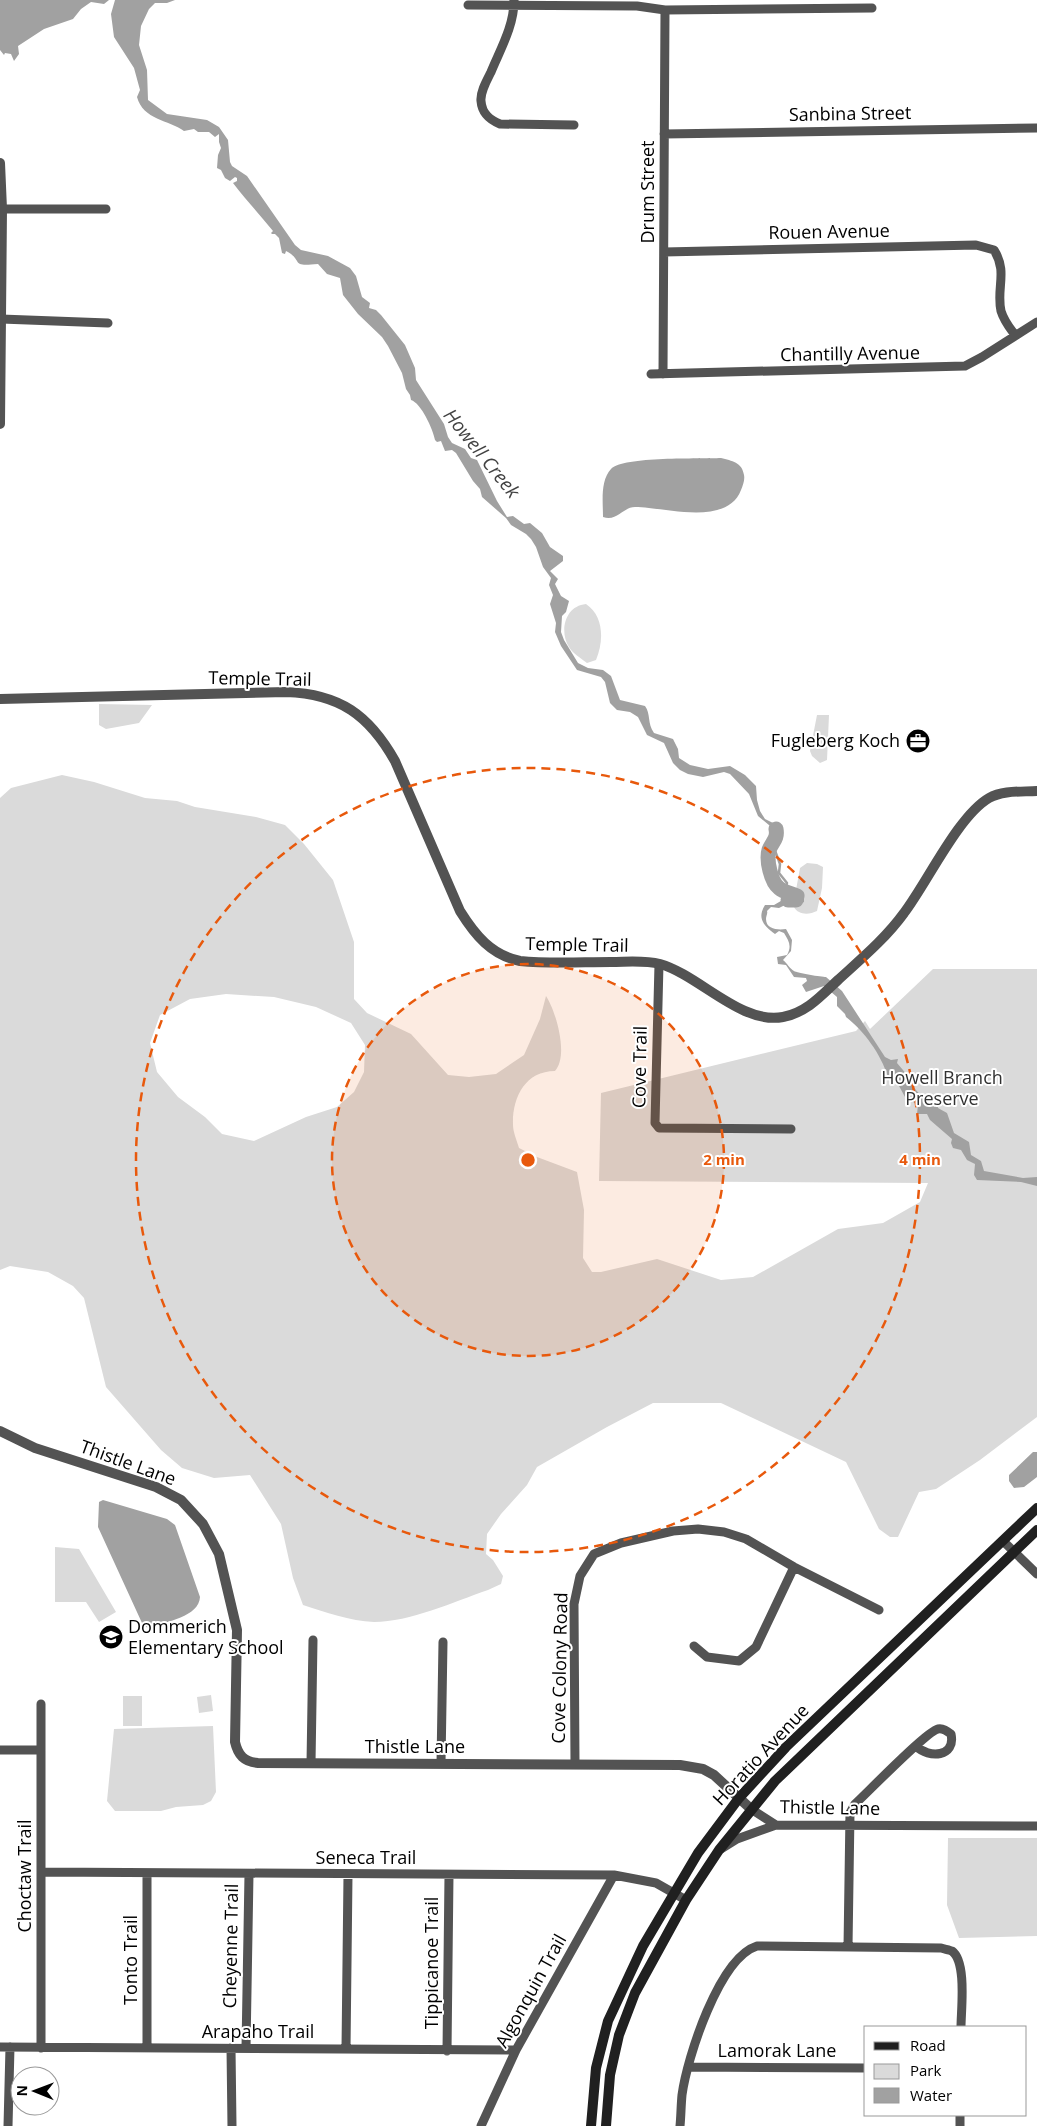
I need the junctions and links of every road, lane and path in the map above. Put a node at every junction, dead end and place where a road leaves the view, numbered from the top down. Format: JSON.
{"nodes":[{"id":1,"x":514,"y":3,"type":"edge"},
{"id":2,"x":791,"y":4,"type":"edge"},
{"id":3,"x":468,"y":5,"type":"dead end"},
{"id":4,"x":872,"y":8,"type":"dead end"},
{"id":5,"x":665,"y":10,"type":"junction"},
{"id":6,"x":574,"y":125,"type":"dead end"},
{"id":7,"x":1037,"y":128,"type":"edge"},
{"id":8,"x":664,"y":134,"type":"junction"},
{"id":9,"x":0,"y":163,"type":"edge"},
{"id":10,"x":2,"y":209,"type":"junction"},
{"id":11,"x":106,"y":210,"type":"dead end"},
{"id":12,"x":664,"y":252,"type":"junction"},
{"id":13,"x":1,"y":319,"type":"edge"},
{"id":14,"x":108,"y":322,"type":"dead end"},
{"id":15,"x":1037,"y":322,"type":"edge"},
{"id":16,"x":1015,"y":335,"type":"junction"},
{"id":17,"x":651,"y":374,"type":"dead end"},
{"id":18,"x":663,"y":374,"type":"junction"},
{"id":19,"x":0,"y":379,"type":"edge"},
{"id":20,"x":0,"y":424,"type":"edge"},
{"id":21,"x":0,"y":699,"type":"edge"},
{"id":22,"x":1037,"y":791,"type":"edge"},
{"id":23,"x":659,"y":964,"type":"junction"},
{"id":24,"x":791,"y":1129,"type":"dead end"},
{"id":25,"x":0,"y":1431,"type":"edge"},
{"id":26,"x":1037,"y":1508,"type":"edge"},
{"id":27,"x":1037,"y":1530,"type":"edge"},
{"id":28,"x":1003,"y":1540,"type":"junction"},
{"id":29,"x":1015,"y":1552,"type":"junction"},
{"id":30,"x":794,"y":1567,"type":"junction"},
{"id":31,"x":1037,"y":1574,"type":"edge"},
{"id":32,"x":879,"y":1610,"type":"dead end"},
{"id":33,"x":313,"y":1640,"type":"dead end"},
{"id":34,"x":443,"y":1642,"type":"dead end"},
{"id":35,"x":694,"y":1646,"type":"dead end"},
{"id":36,"x":871,"y":1667,"type":"junction"},
{"id":37,"x":882,"y":1678,"type":"junction"},
{"id":38,"x":41,"y":1704,"type":"dead end"},
{"id":39,"x":916,"y":1746,"type":"dead end"},
{"id":40,"x":0,"y":1750,"type":"edge"},
{"id":41,"x":42,"y":1750,"type":"junction"},
{"id":42,"x":311,"y":1763,"type":"junction"},
{"id":43,"x":440,"y":1764,"type":"junction"},
{"id":44,"x":575,"y":1764,"type":"junction"},
{"id":45,"x":739,"y":1798,"type":"junction"},
{"id":46,"x":751,"y":1809,"type":"junction"},
{"id":47,"x":776,"y":1825,"type":"junction"},
{"id":48,"x":849,"y":1825,"type":"junction"},
{"id":49,"x":1037,"y":1826,"type":"edge"},
{"id":50,"x":719,"y":1850,"type":"junction"},
{"id":51,"x":41,"y":1872,"type":"junction"},
{"id":52,"x":147,"y":1873,"type":"junction"},
{"id":53,"x":248,"y":1874,"type":"junction"},
{"id":54,"x":348,"y":1875,"type":"junction"},
{"id":55,"x":449,"y":1875,"type":"junction"},
{"id":56,"x":614,"y":1876,"type":"junction"},
{"id":57,"x":674,"y":1892,"type":"junction"},
{"id":58,"x":686,"y":1900,"type":"junction"},
{"id":59,"x":848,"y":1947,"type":"junction"},
{"id":60,"x":961,"y":2026,"type":"edge"},
{"id":61,"x":0,"y":2047,"type":"edge"},
{"id":62,"x":10,"y":2047,"type":"junction"},
{"id":63,"x":41,"y":2048,"type":"junction"},
{"id":64,"x":147,"y":2048,"type":"junction"},
{"id":65,"x":231,"y":2048,"type":"junction"},
{"id":66,"x":246,"y":2048,"type":"junction"},
{"id":67,"x":346,"y":2049,"type":"junction"},
{"id":68,"x":516,"y":2050,"type":"junction"},
{"id":69,"x":448,"y":2051,"type":"junction"},
{"id":70,"x":688,"y":2067,"type":"junction"},
{"id":71,"x":864,"y":2068,"type":"edge"},
{"id":72,"x":591,"y":2123,"type":"edge"},
{"id":73,"x":606,"y":2123,"type":"edge"},
{"id":74,"x":8,"y":2126,"type":"edge"},
{"id":75,"x":232,"y":2126,"type":"edge"},
{"id":76,"x":481,"y":2126,"type":"edge"},
{"id":77,"x":680,"y":2126,"type":"edge"}],
"edges":[{"from":1,"to":3,"type":"street"},
{"from":1,"to":5,"type":"street"},
{"from":1,"to":6,"type":"street"},
{"from":2,"to":4,"type":"street"},
{"from":2,"to":5,"type":"street"},
{"from":5,"to":8,"type":"street","name":"Drum Street"},
{"from":7,"to":8,"type":"street","name":"Sanbina Street"},
{"from":8,"to":12,"type":"street","name":"Drum Street"},
{"from":9,"to":10,"type":"street"},
{"from":10,"to":11,"type":"street"},
{"from":10,"to":13,"type":"street"},
{"from":12,"to":16,"type":"street","name":"Rouen Avenue"},
{"from":12,"to":18,"type":"street","name":"Drum Street"},
{"from":13,"to":14,"type":"street"},
{"from":13,"to":19,"type":"street"},
{"from":15,"to":16,"type":"street","name":"Chantilly Avenue"},
{"from":16,"to":18,"type":"street","name":"Chantilly Avenue"},
{"from":17,"to":18,"type":"street","name":"Chantilly Avenue"},
{"from":19,"to":20,"type":"street"},
{"from":21,"to":23,"type":"street","name":"Temple Trail"},
{"from":22,"to":23,"type":"street","name":"Temple Trail"},
{"from":23,"to":24,"type":"street","name":"Cove Trail"},
{"from":25,"to":42,"type":"street","name":"Thistle Lane"},
{"from":26,"to":28,"type":"main road","name":"Horatio Avenue"},
{"from":27,"to":29,"type":"main road","name":"Horatio Avenue"},
{"from":28,"to":29,"type":"street"},
{"from":28,"to":36,"type":"main road","name":"Horatio Avenue"},
{"from":29,"to":31,"type":"street"},
{"from":29,"to":37,"type":"main road","name":"Horatio Avenue"},
{"from":30,"to":32,"type":"street","name":"Cove Colony Road"},
{"from":30,"to":35,"type":"street"},
{"from":30,"to":44,"type":"street","name":"Cove Colony Road"},
{"from":33,"to":42,"type":"street"},
{"from":34,"to":43,"type":"street"},
{"from":36,"to":37,"type":"main road"},
{"from":36,"to":45,"type":"main road","name":"Horatio Avenue"},
{"from":37,"to":46,"type":"main road","name":"Horatio Avenue"},
{"from":38,"to":41,"type":"street","name":"Choctaw Trail"},
{"from":39,"to":48,"type":"street"},
{"from":40,"to":41,"type":"street"},
{"from":41,"to":51,"type":"street","name":"Choctaw Trail"},
{"from":42,"to":43,"type":"street","name":"Thistle Lane"},
{"from":43,"to":44,"type":"street","name":"Thistle Lane"},
{"from":44,"to":45,"type":"street","name":"Thistle Lane"},
{"from":45,"to":46,"type":"street","name":"Thistle Lane"},
{"from":45,"to":57,"type":"main road","name":"Horatio Avenue"},
{"from":46,"to":47,"type":"street","name":"Thistle Lane"},
{"from":46,"to":50,"type":"main road","name":"Horatio Avenue"},
{"from":47,"to":48,"type":"street","name":"Thistle Lane"},
{"from":47,"to":50,"type":"street"},
{"from":48,"to":49,"type":"street","name":"Thistle Lane"},
{"from":48,"to":59,"type":"street"},
{"from":50,"to":58,"type":"main road","name":"Horatio Avenue"},
{"from":51,"to":52,"type":"street","name":"Seneca Trail"},
{"from":51,"to":63,"type":"street","name":"Choctaw Trail"},
{"from":52,"to":53,"type":"street","name":"Seneca Trail"},
{"from":52,"to":64,"type":"street","name":"Tonto Trail"},
{"from":53,"to":54,"type":"street","name":"Seneca Trail"},
{"from":53,"to":66,"type":"street","name":"Cheyenne Trail"},
{"from":54,"to":55,"type":"street","name":"Seneca Trail"},
{"from":54,"to":67,"type":"street"},
{"from":55,"to":56,"type":"street","name":"Seneca Trail"},
{"from":55,"to":69,"type":"street","name":"Tippicanoe Trail"},
{"from":56,"to":57,"type":"street","name":"Seneca Trail"},
{"from":56,"to":68,"type":"street","name":"Algonquin Trail"},
{"from":57,"to":58,"type":"street","name":"Seneca Trail"},
{"from":57,"to":72,"type":"main road","name":"Horatio Avenue"},
{"from":58,"to":73,"type":"main road","name":"Horatio Avenue"},
{"from":59,"to":60,"type":"street"},
{"from":59,"to":70,"type":"street"},
{"from":61,"to":62,"type":"street","name":"Arapaho Trail"},
{"from":62,"to":63,"type":"street","name":"Arapaho Trail"},
{"from":62,"to":74,"type":"street"},
{"from":63,"to":64,"type":"street","name":"Arapaho Trail"},
{"from":64,"to":65,"type":"street","name":"Arapaho Trail"},
{"from":65,"to":66,"type":"street","name":"Arapaho Trail"},
{"from":65,"to":75,"type":"street"},
{"from":66,"to":67,"type":"street","name":"Arapaho Trail"},
{"from":67,"to":69,"type":"street","name":"Arapaho Trail"},
{"from":68,"to":69,"type":"street","name":"Arapaho Trail"},
{"from":68,"to":76,"type":"street","name":"Algonquin Trail"},
{"from":70,"to":71,"type":"street","name":"Lamorak Lane"},
{"from":70,"to":77,"type":"street"},
{"from":72,"to":73,"type":"main road"}]}
